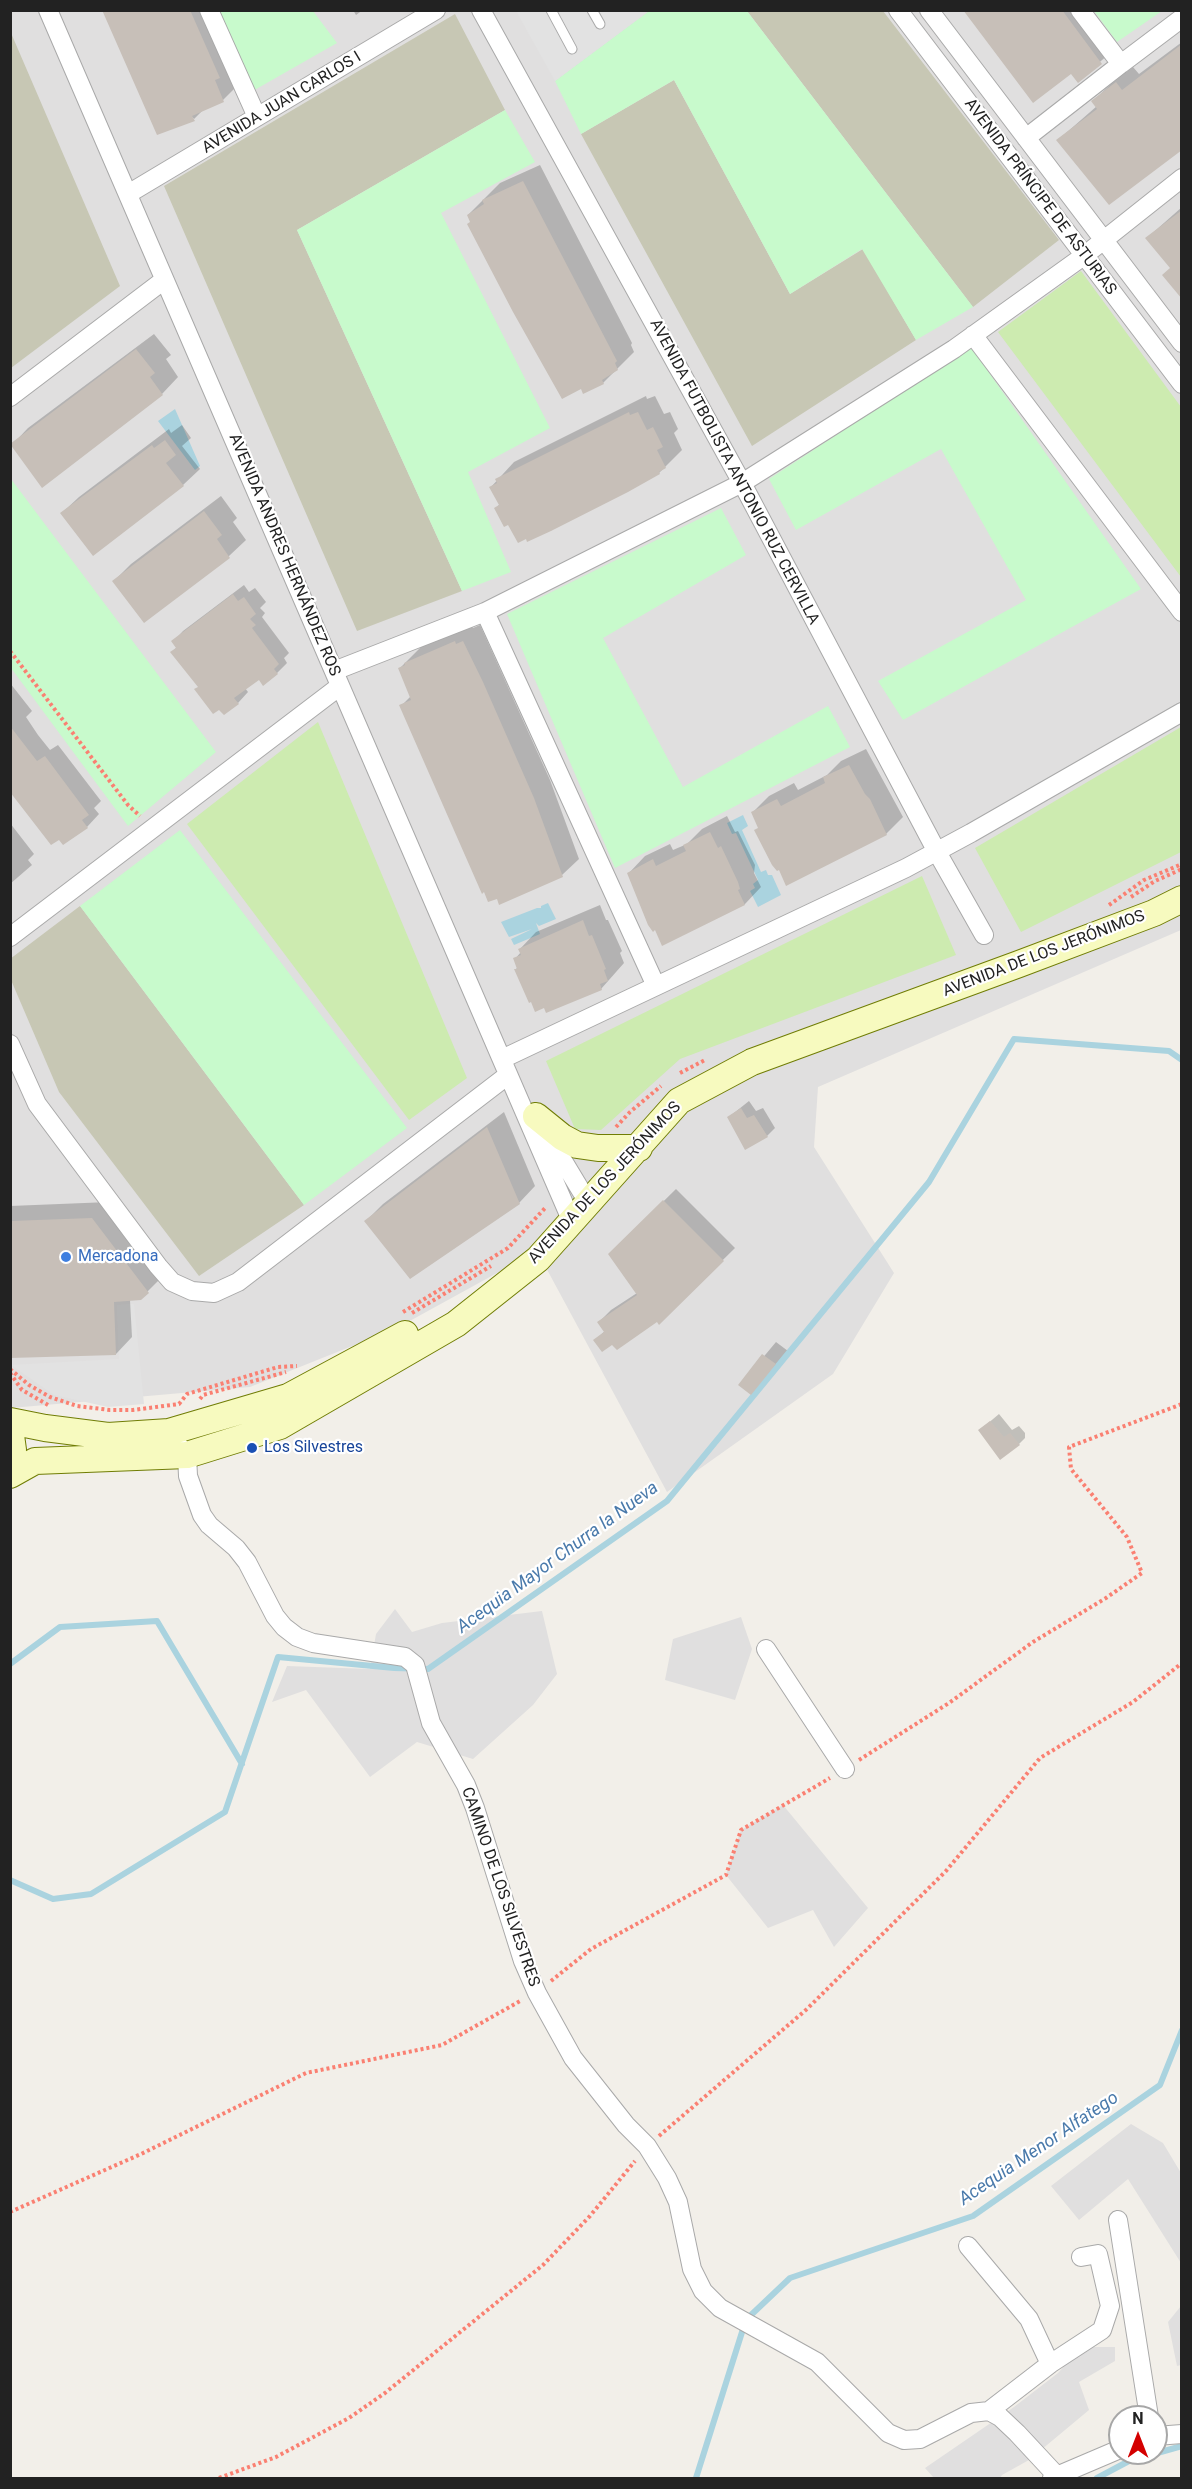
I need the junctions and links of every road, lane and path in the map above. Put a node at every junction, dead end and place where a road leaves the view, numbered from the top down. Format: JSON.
{"nodes":[{"id":1,"x":48,"y":10,"type":"edge"},
{"id":2,"x":209,"y":10,"type":"edge"},
{"id":3,"x":436,"y":10,"type":"edge"},
{"id":4,"x":481,"y":10,"type":"edge"},
{"id":5,"x":550,"y":10,"type":"edge"},
{"id":6,"x":592,"y":10,"type":"edge"},
{"id":7,"x":898,"y":10,"type":"edge"},
{"id":8,"x":929,"y":10,"type":"edge"},
{"id":9,"x":1080,"y":10,"type":"edge"},
{"id":10,"x":1182,"y":18,"type":"edge"},
{"id":11,"x":600,"y":24,"type":"dead end"},
{"id":12,"x":572,"y":49,"type":"dead end"},
{"id":13,"x":1121,"y":64,"type":"junction"},
{"id":14,"x":257,"y":117,"type":"junction"},
{"id":15,"x":1026,"y":138,"type":"junction"},
{"id":16,"x":1182,"y":178,"type":"edge"},
{"id":17,"x":128,"y":195,"type":"junction"},
{"id":18,"x":1103,"y":239,"type":"junction"},
{"id":19,"x":1085,"y":255,"type":"junction"},
{"id":20,"x":164,"y":280,"type":"junction"},
{"id":21,"x":973,"y":335,"type":"junction"},
{"id":22,"x":1179,"y":336,"type":"edge"},
{"id":23,"x":1182,"y":384,"type":"edge"},
{"id":24,"x":10,"y":397,"type":"edge"},
{"id":25,"x":742,"y":483,"type":"junction"},
{"id":26,"x":485,"y":612,"type":"junction"},
{"id":27,"x":1182,"y":612,"type":"edge"},
{"id":28,"x":10,"y":651,"type":"edge"},
{"id":29,"x":337,"y":678,"type":"junction"},
{"id":30,"x":1182,"y":711,"type":"edge"},
{"id":31,"x":152,"y":830,"type":"junction"},
{"id":32,"x":937,"y":852,"type":"junction"},
{"id":33,"x":1182,"y":899,"type":"edge"},
{"id":34,"x":984,"y":935,"type":"dead end"},
{"id":35,"x":10,"y":937,"type":"edge"},
{"id":36,"x":656,"y":986,"type":"junction"},
{"id":37,"x":10,"y":1044,"type":"edge"},
{"id":38,"x":505,"y":1067,"type":"junction"},
{"id":39,"x":527,"y":1108,"type":"junction"},
{"id":40,"x":639,"y":1148,"type":"junction"},
{"id":41,"x":580,"y":1213,"type":"junction"},
{"id":42,"x":524,"y":1269,"type":"junction"},
{"id":43,"x":1182,"y":1404,"type":"edge"},
{"id":44,"x":10,"y":1421,"type":"edge"},
{"id":45,"x":10,"y":1428,"type":"edge"},
{"id":46,"x":170,"y":1432,"type":"junction"},
{"id":47,"x":187,"y":1455,"type":"junction"},
{"id":48,"x":10,"y":1460,"type":"edge"},
{"id":49,"x":10,"y":1475,"type":"edge"},
{"id":50,"x":766,"y":1649,"type":"dead end"},
{"id":51,"x":1182,"y":1663,"type":"edge"},
{"id":52,"x":845,"y":1769,"type":"junction"},
{"id":53,"x":537,"y":1993,"type":"junction"},
{"id":54,"x":647,"y":2146,"type":"junction"},
{"id":55,"x":10,"y":2212,"type":"edge"},
{"id":56,"x":1118,"y":2220,"type":"dead end"},
{"id":57,"x":968,"y":2246,"type":"dead end"},
{"id":58,"x":1081,"y":2257,"type":"dead end"},
{"id":59,"x":1050,"y":2364,"type":"junction"},
{"id":60,"x":1147,"y":2405,"type":"edge"},
{"id":61,"x":989,"y":2411,"type":"junction"},
{"id":62,"x":1108,"y":2454,"type":"edge"},
{"id":63,"x":1055,"y":2477,"type":"edge"},
{"id":64,"x":219,"y":2478,"type":"edge"}],
"edges":[{"from":1,"to":17,"type":"street","name":"AVENIDA ANDRES HERNÁNDEZ ROS"},
{"from":2,"to":14,"type":"street"},
{"from":3,"to":14,"type":"street","name":"AVENIDA JUAN CARLOS I"},
{"from":4,"to":25,"type":"street","name":"AVENIDA FUTBOLISTA ANTONIO RUZ CERVILLA"},
{"from":5,"to":12,"type":"lane"},
{"from":6,"to":11,"type":"lane"},
{"from":7,"to":19,"type":"street","name":"AVENIDA PRÍNCIPE DE ASTURIAS"},
{"from":8,"to":15,"type":"street","name":"AVENIDA PRÍNCIPE DE ASTURIAS"},
{"from":9,"to":13,"type":"street"},
{"from":10,"to":13,"type":"street"},
{"from":13,"to":15,"type":"street"},
{"from":14,"to":17,"type":"street","name":"AVENIDA JUAN CARLOS I"},
{"from":15,"to":18,"type":"street","name":"AVENIDA PRÍNCIPE DE ASTURIAS"},
{"from":16,"to":18,"type":"street"},
{"from":17,"to":20,"type":"street","name":"AVENIDA ANDRES HERNÁNDEZ ROS"},
{"from":18,"to":19,"type":"street"},
{"from":18,"to":22,"type":"street","name":"AVENIDA PRÍNCIPE DE ASTURIAS"},
{"from":19,"to":21,"type":"street"},
{"from":19,"to":23,"type":"street","name":"AVENIDA PRÍNCIPE DE ASTURIAS"},
{"from":20,"to":24,"type":"street"},
{"from":20,"to":29,"type":"street","name":"AVENIDA ANDRES HERNÁNDEZ ROS"},
{"from":21,"to":25,"type":"street"},
{"from":21,"to":27,"type":"street"},
{"from":25,"to":26,"type":"street"},
{"from":25,"to":32,"type":"street","name":"AVENIDA FUTBOLISTA ANTONIO RUZ CERVILLA"},
{"from":26,"to":29,"type":"street"},
{"from":26,"to":36,"type":"street"},
{"from":28,"to":31,"type":"path"},
{"from":29,"to":31,"type":"street"},
{"from":29,"to":38,"type":"street","name":"AVENIDA ANDRES HERNÁNDEZ ROS"},
{"from":30,"to":32,"type":"street"},
{"from":31,"to":35,"type":"street"},
{"from":32,"to":34,"type":"street","name":"AVENIDA FUTBOLISTA ANTONIO RUZ CERVILLA"},
{"from":32,"to":36,"type":"street"},
{"from":33,"to":40,"type":"main road","name":"AVENIDA DE LOS JERÓNIMOS"},
{"from":36,"to":38,"type":"street"},
{"from":37,"to":38,"type":"street"},
{"from":38,"to":39,"type":"street","name":"AVENIDA ANDRES HERNÁNDEZ ROS"},
{"from":39,"to":40,"type":"main road"},
{"from":39,"to":41,"type":"street","name":"AVENIDA ANDRES HERNÁNDEZ ROS"},
{"from":40,"to":41,"type":"main road","name":"AVENIDA DE LOS JERÓNIMOS"},
{"from":41,"to":42,"type":"main road","name":"AVENIDA DE LOS JERÓNIMOS"},
{"from":42,"to":46,"type":"main road"},
{"from":42,"to":47,"type":"main road","name":"AVENIDA DE LOS JERÓNIMOS"},
{"from":43,"to":52,"type":"path"},
{"from":44,"to":46,"type":"main road"},
{"from":45,"to":48,"type":"main road"},
{"from":46,"to":47,"type":"street","name":"CAMINO DE LOS SILVESTRES"},
{"from":47,"to":49,"type":"main road","name":"AVENIDA DE LOS JERÓNIMOS"},
{"from":47,"to":53,"type":"street","name":"CAMINO DE LOS SILVESTRES"},
{"from":50,"to":52,"type":"street"},
{"from":51,"to":54,"type":"path"},
{"from":52,"to":53,"type":"path"},
{"from":53,"to":54,"type":"street","name":"CAMINO DE LOS SILVESTRES"},
{"from":53,"to":55,"type":"path"},
{"from":54,"to":61,"type":"street","name":"CAMINO DE LOS SILVESTRES"},
{"from":54,"to":64,"type":"path"},
{"from":56,"to":60,"type":"street"},
{"from":57,"to":59,"type":"street"},
{"from":58,"to":59,"type":"street"},
{"from":59,"to":61,"type":"street"},
{"from":61,"to":63,"type":"street"},
{"from":62,"to":63,"type":"street"}]}
